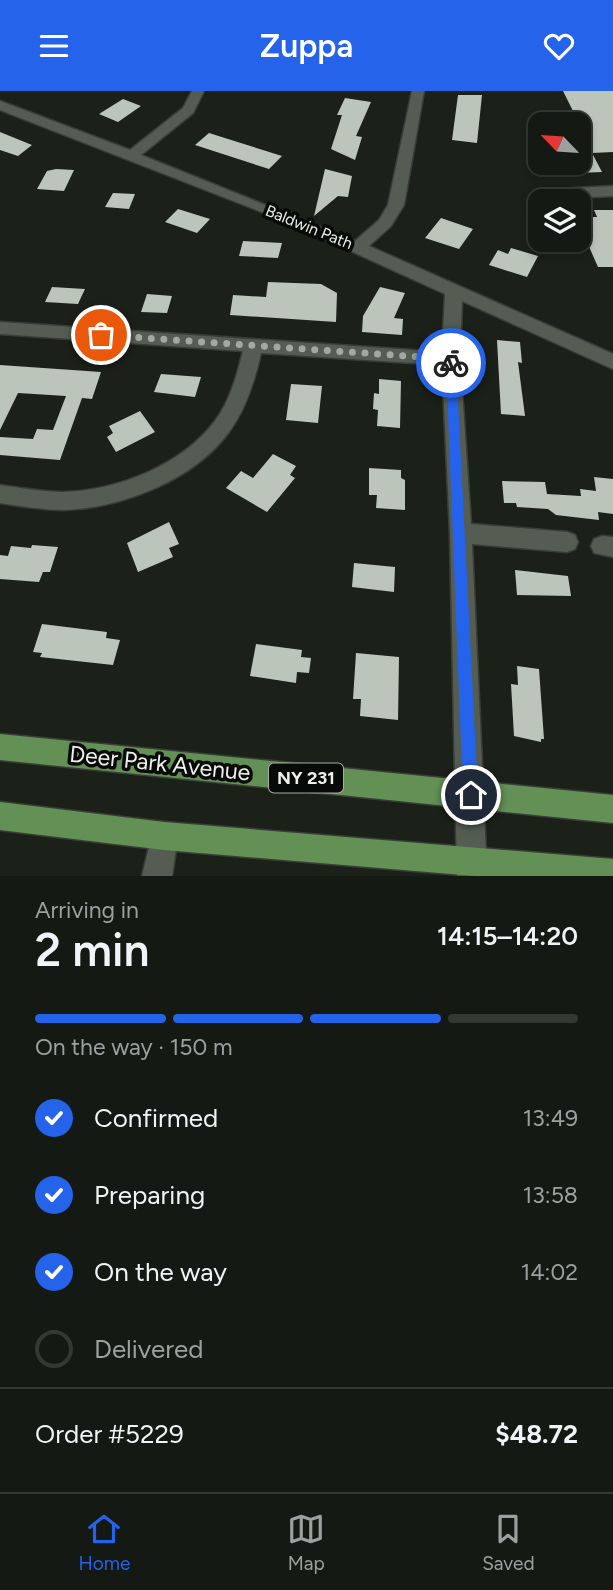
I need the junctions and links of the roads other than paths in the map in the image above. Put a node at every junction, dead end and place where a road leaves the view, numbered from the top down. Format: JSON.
{"nodes":[{"id":1,"x":198,"y":91,"type":"edge"},
{"id":2,"x":418,"y":91,"type":"edge"},
{"id":3,"x":0,"y":106,"type":"edge"},
{"id":4,"x":130,"y":157,"type":"junction"},
{"id":5,"x":613,"y":191,"type":"edge"},
{"id":6,"x":591,"y":192,"type":"edge"},
{"id":7,"x":358,"y":247,"type":"junction"},
{"id":8,"x":454,"y":290,"type":"junction"},
{"id":9,"x":0,"y":328,"type":"edge"},
{"id":10,"x":253,"y":347,"type":"junction"},
{"id":11,"x":451,"y":359,"type":"junction"},
{"id":12,"x":613,"y":362,"type":"edge"},
{"id":13,"x":0,"y":494,"type":"edge"},
{"id":14,"x":461,"y":533,"type":"junction"},
{"id":15,"x":568,"y":542,"type":"dead end"},
{"id":16,"x":0,"y":747,"type":"edge"},
{"id":17,"x":471,"y":795,"type":"junction"},
{"id":18,"x":613,"y":809,"type":"edge"},
{"id":19,"x":0,"y":816,"type":"edge"},
{"id":20,"x":164,"y":836,"type":"junction"},
{"id":21,"x":471,"y":868,"type":"edge"},
{"id":22,"x":613,"y":873,"type":"edge"},
{"id":23,"x":157,"y":876,"type":"edge"}],
"edges":[{"from":1,"to":4,"type":"street"},
{"from":2,"to":7,"type":"street"},
{"from":3,"to":4,"type":"street","name":"Baldwin Path"},
{"from":4,"to":7,"type":"street","name":"Baldwin Path"},
{"from":5,"to":6,"type":"street"},
{"from":7,"to":8,"type":"street","name":"Baldwin Path"},
{"from":8,"to":11,"type":"street"},
{"from":8,"to":12,"type":"street","name":"Baldwin Path"},
{"from":9,"to":10,"type":"street"},
{"from":10,"to":11,"type":"street"},
{"from":10,"to":13,"type":"street"},
{"from":11,"to":14,"type":"street"},
{"from":14,"to":15,"type":"street"},
{"from":14,"to":17,"type":"street"},
{"from":16,"to":17,"type":"main road","name":"Deer Park Avenue","number":"NY 231"},
{"from":17,"to":18,"type":"main road","name":"Deer Park Avenue","number":"NY 231"},
{"from":17,"to":21,"type":"street"},
{"from":19,"to":20,"type":"main road"},
{"from":20,"to":21,"type":"main road"},
{"from":20,"to":23,"type":"street"},
{"from":21,"to":22,"type":"main road"}]}
